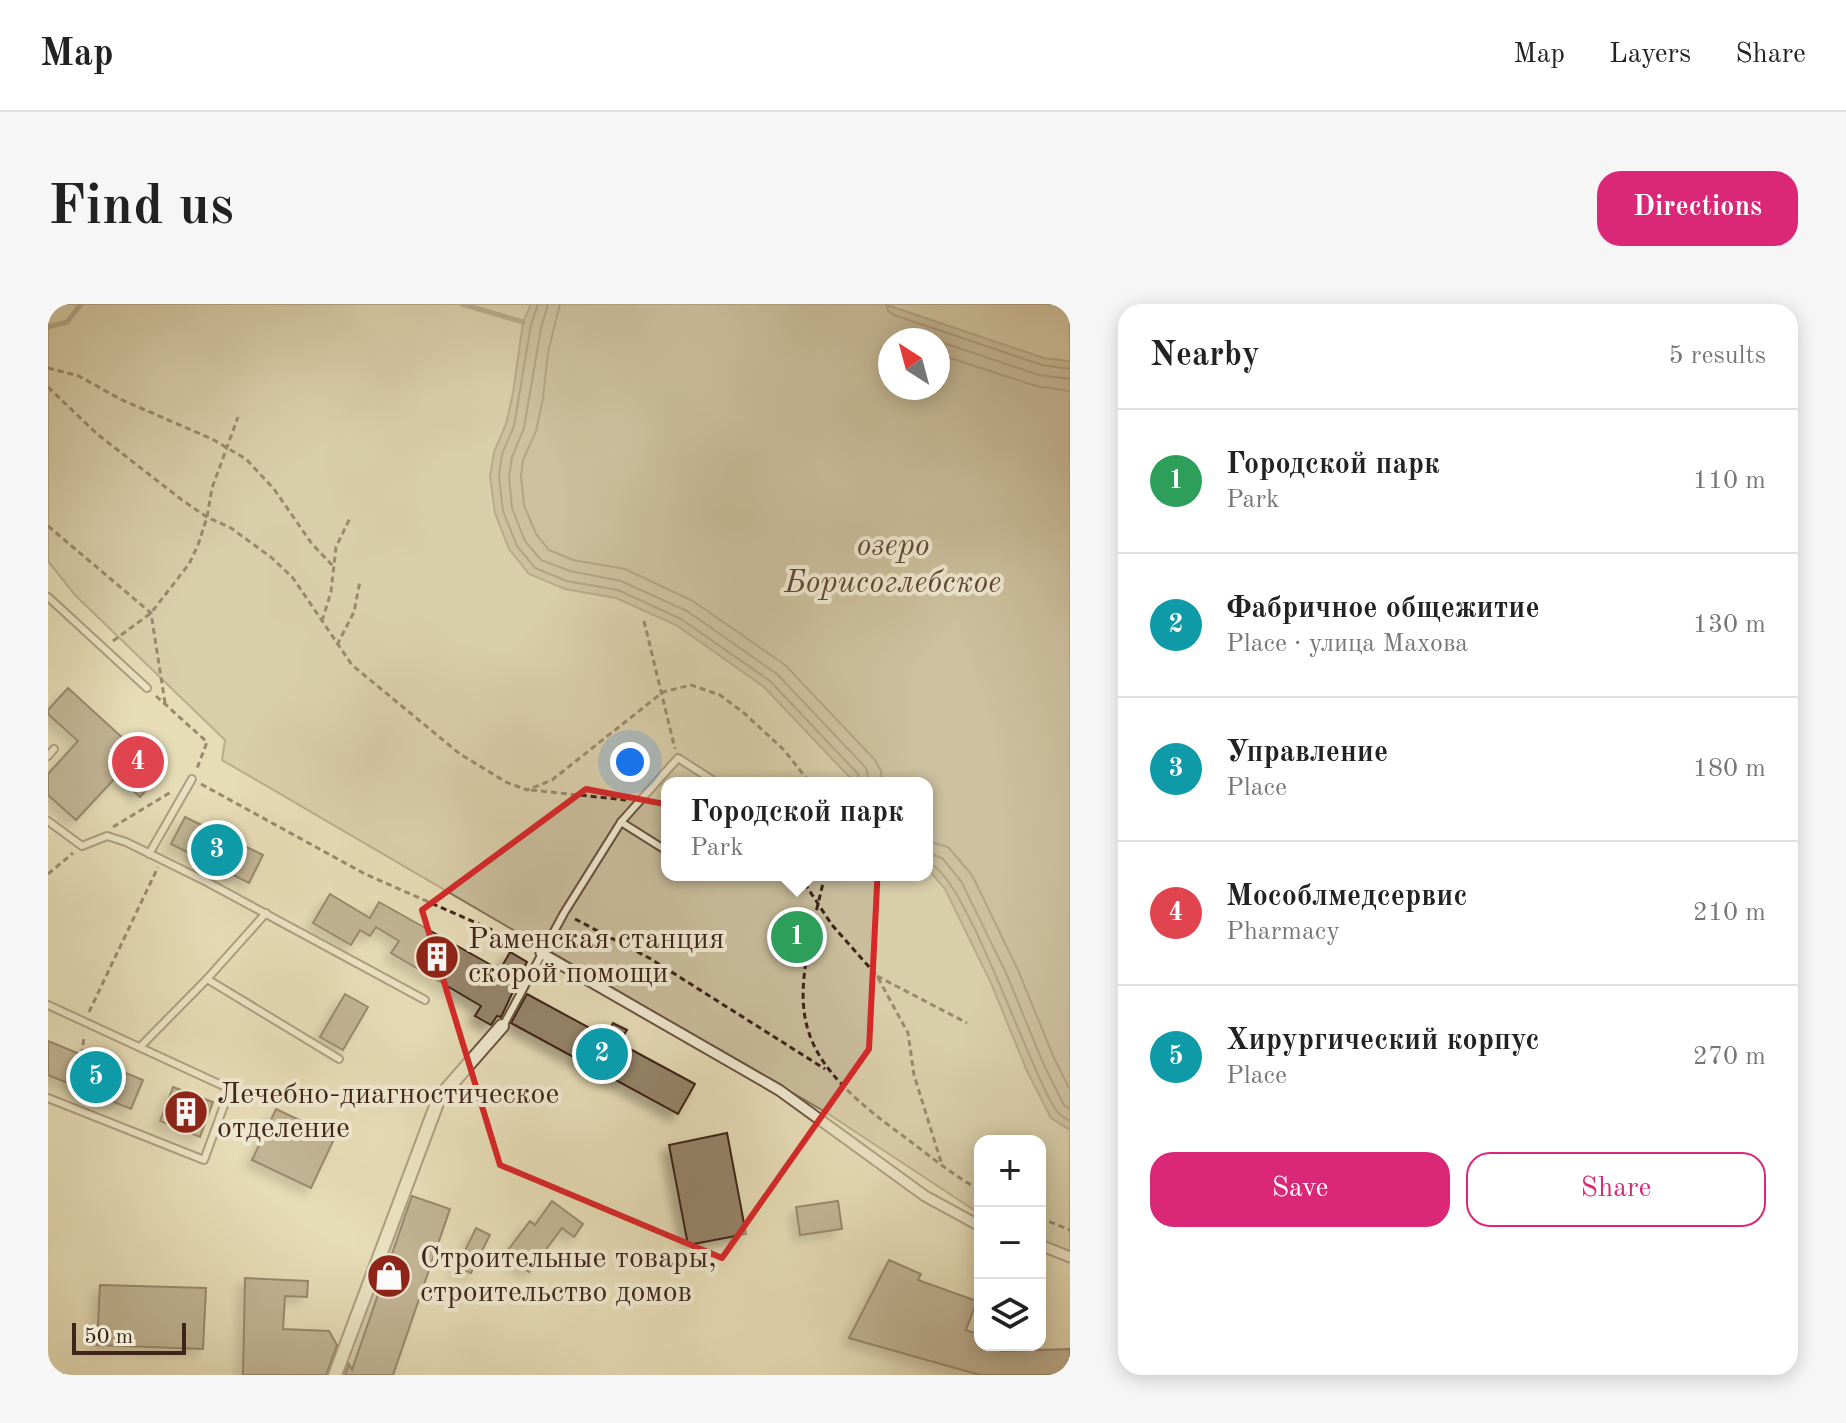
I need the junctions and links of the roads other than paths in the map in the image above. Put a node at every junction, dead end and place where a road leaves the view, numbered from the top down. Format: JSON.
{"nodes":[{"id":1,"x":48,"y":597,"type":"edge"},
{"id":2,"x":147,"y":688,"type":"road end"},
{"id":3,"x":54,"y":749,"type":"dead end"},
{"id":4,"x":48,"y":756,"type":"edge"},
{"id":5,"x":661,"y":777,"type":"edge"},
{"id":6,"x":661,"y":777,"type":"edge"},
{"id":7,"x":708,"y":777,"type":"edge"},
{"id":8,"x":192,"y":779,"type":"road end"},
{"id":9,"x":48,"y":821,"type":"edge"},
{"id":10,"x":621,"y":822,"type":"junction"},
{"id":11,"x":661,"y":847,"type":"edge"},
{"id":12,"x":149,"y":854,"type":"junction"},
{"id":13,"x":266,"y":913,"type":"junction"},
{"id":14,"x":541,"y":953,"type":"junction"},
{"id":15,"x":207,"y":979,"type":"junction"},
{"id":16,"x":425,"y":1000,"type":"dead end"},
{"id":17,"x":48,"y":1005,"type":"edge"},
{"id":18,"x":502,"y":1026,"type":"joint"},
{"id":19,"x":141,"y":1046,"type":"junction"},
{"id":20,"x":339,"y":1059,"type":"dead end"},
{"id":21,"x":48,"y":1098,"type":"edge"},
{"id":22,"x":974,"y":1223,"type":"edge"},
{"id":23,"x":1046,"y":1247,"type":"edge"},
{"id":24,"x":1070,"y":1257,"type":"edge"},
{"id":25,"x":335,"y":1375,"type":"edge"}],
"edges":[{"from":1,"to":2,"type":"lane"},
{"from":3,"to":4,"type":"lane"},
{"from":5,"to":7,"type":"lane"},
{"from":6,"to":10,"type":"lane"},
{"from":8,"to":12,"type":"lane"},
{"from":9,"to":12,"type":"lane"},
{"from":10,"to":11,"type":"lane"},
{"from":10,"to":14,"type":"lane"},
{"from":12,"to":13,"type":"lane"},
{"from":13,"to":15,"type":"lane"},
{"from":13,"to":16,"type":"lane"},
{"from":14,"to":18,"type":"lane"},
{"from":14,"to":22,"type":"street"},
{"from":15,"to":19,"type":"lane"},
{"from":15,"to":20,"type":"lane"},
{"from":17,"to":19,"type":"lane"},
{"from":18,"to":25,"type":"street"},
{"from":19,"to":21,"type":"lane"},
{"from":23,"to":24,"type":"street"}]}
